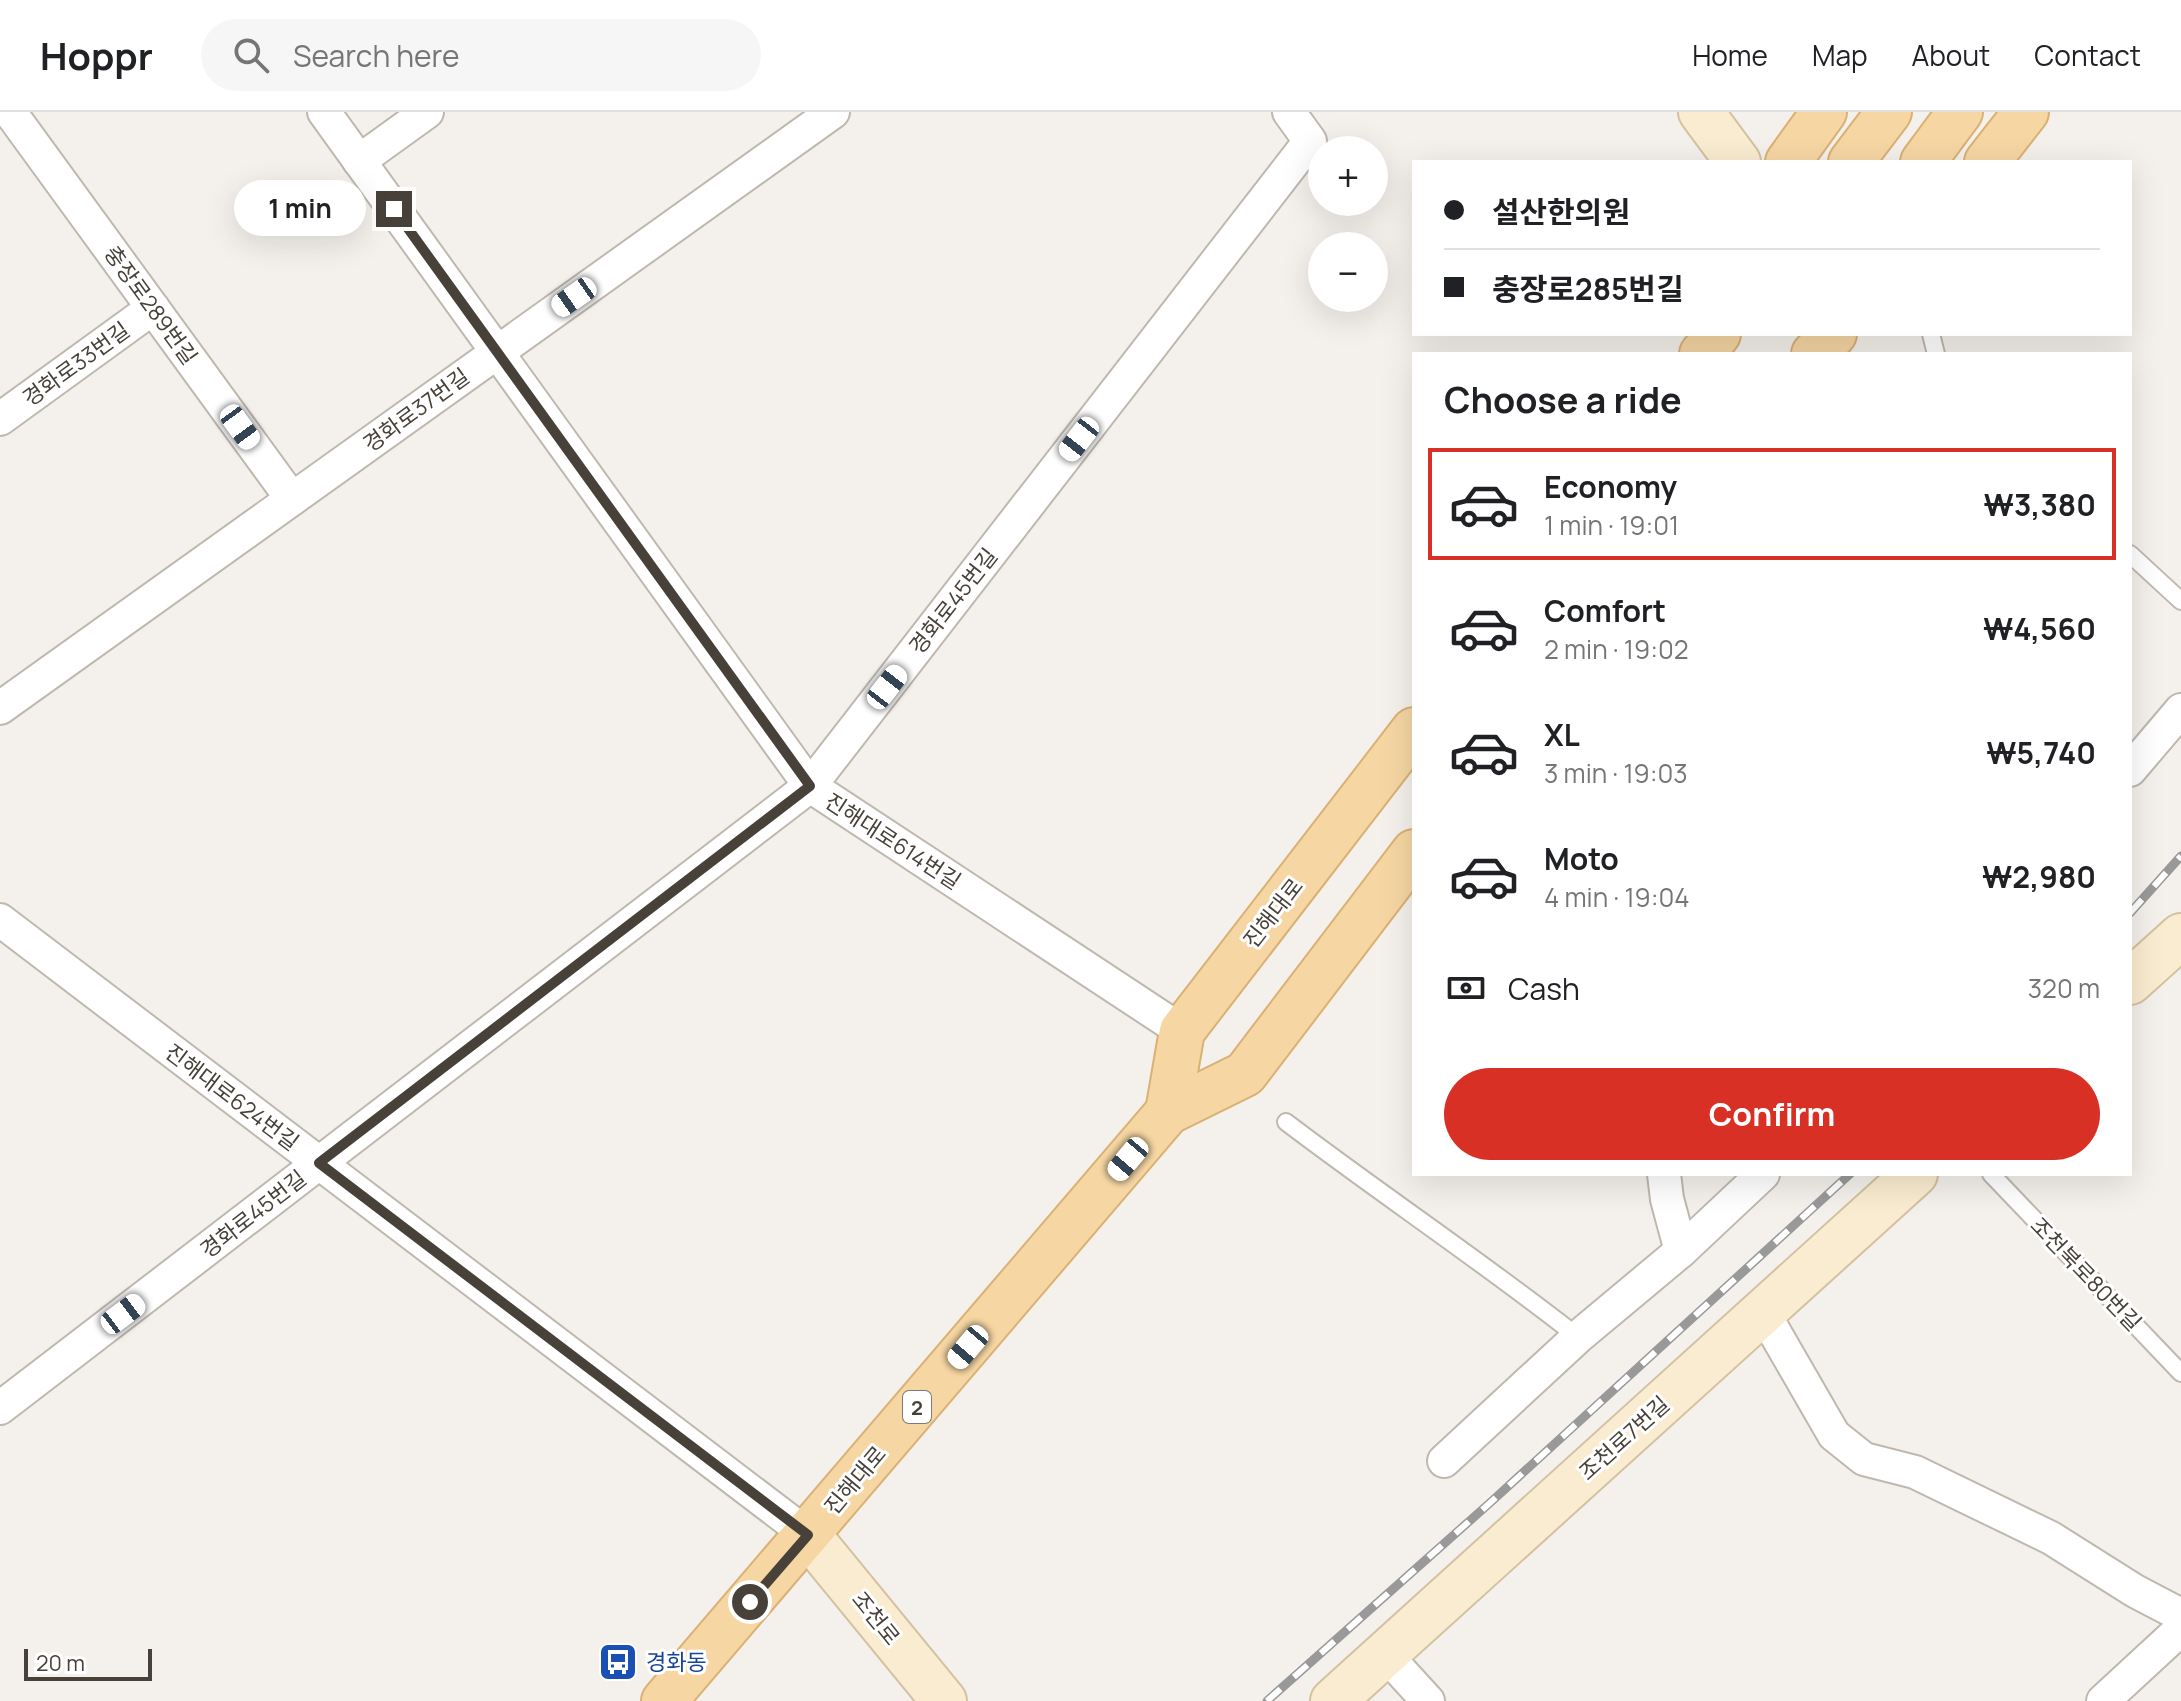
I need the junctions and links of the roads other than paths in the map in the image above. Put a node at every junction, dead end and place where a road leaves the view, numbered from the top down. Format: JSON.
{"nodes":[{"id":1,"x":324,"y":112,"type":"edge"},
{"id":2,"x":427,"y":112,"type":"edge"},
{"id":3,"x":833,"y":112,"type":"edge"},
{"id":4,"x":1289,"y":112,"type":"edge"},
{"id":5,"x":1701,"y":112,"type":"edge"},
{"id":6,"x":1824,"y":112,"type":"edge"},
{"id":7,"x":1889,"y":112,"type":"edge"},
{"id":8,"x":1960,"y":112,"type":"edge"},
{"id":9,"x":2026,"y":112,"type":"edge"},
{"id":10,"x":16,"y":121,"type":"edge"},
{"id":11,"x":1737,"y":160,"type":"edge"},
{"id":12,"x":1789,"y":160,"type":"edge"},
{"id":13,"x":1853,"y":160,"type":"edge"},
{"id":14,"x":1924,"y":160,"type":"edge"},
{"id":15,"x":1989,"y":160,"type":"edge"},
{"id":16,"x":359,"y":161,"type":"junction"},
{"id":17,"x":153,"y":308,"type":"junction"},
{"id":18,"x":1716,"y":336,"type":"edge"},
{"id":19,"x":1795,"y":336,"type":"edge"},
{"id":20,"x":1832,"y":336,"type":"edge"},
{"id":21,"x":497,"y":352,"type":"junction"},
{"id":22,"x":1704,"y":352,"type":"edge"},
{"id":23,"x":1783,"y":352,"type":"edge"},
{"id":24,"x":1817,"y":352,"type":"edge"},
{"id":25,"x":0,"y":419,"type":"edge"},
{"id":26,"x":292,"y":499,"type":"junction"},
{"id":27,"x":2132,"y":556,"type":"edge"},
{"id":28,"x":2181,"y":601,"type":"edge"},
{"id":29,"x":0,"y":708,"type":"edge"},
{"id":30,"x":2181,"y":710,"type":"edge"},
{"id":31,"x":1412,"y":733,"type":"edge"},
{"id":32,"x":2132,"y":768,"type":"edge"},
{"id":33,"x":810,"y":786,"type":"junction"},
{"id":34,"x":1412,"y":855,"type":"edge"},
{"id":35,"x":0,"y":920,"type":"edge"},
{"id":36,"x":2181,"y":936,"type":"edge"},
{"id":37,"x":2132,"y":980,"type":"edge"},
{"id":38,"x":1182,"y":1031,"type":"junction"},
{"id":39,"x":1168,"y":1112,"type":"junction"},
{"id":40,"x":1286,"y":1122,"type":"dead end"},
{"id":41,"x":319,"y":1163,"type":"junction"},
{"id":42,"x":1664,"y":1176,"type":"edge"},
{"id":43,"x":1761,"y":1176,"type":"edge"},
{"id":44,"x":1913,"y":1176,"type":"edge"},
{"id":45,"x":1993,"y":1176,"type":"edge"},
{"id":46,"x":1681,"y":1251,"type":"junction"},
{"id":47,"x":1763,"y":1312,"type":"junction"},
{"id":48,"x":1578,"y":1337,"type":"junction"},
{"id":49,"x":2181,"y":1373,"type":"edge"},
{"id":50,"x":0,"y":1408,"type":"edge"},
{"id":51,"x":1444,"y":1461,"type":"dead end"},
{"id":52,"x":808,"y":1535,"type":"junction"},
{"id":53,"x":2181,"y":1615,"type":"edge"},
{"id":54,"x":2181,"y":1629,"type":"edge"},
{"id":55,"x":1385,"y":1654,"type":"junction"},
{"id":56,"x":664,"y":1701,"type":"edge"},
{"id":57,"x":944,"y":1701,"type":"edge"},
{"id":58,"x":1333,"y":1701,"type":"edge"},
{"id":59,"x":1428,"y":1701,"type":"edge"},
{"id":60,"x":2103,"y":1701,"type":"edge"}],
"edges":[{"from":1,"to":16,"type":"street","name":"진해대로614번길"},
{"from":2,"to":16,"type":"street"},
{"from":3,"to":21,"type":"street","name":"경화로37번길"},
{"from":4,"to":33,"type":"street","name":"경화로45번길"},
{"from":5,"to":11,"type":"street"},
{"from":6,"to":12,"type":"main road"},
{"from":7,"to":13,"type":"main road"},
{"from":8,"to":14,"type":"main road"},
{"from":9,"to":15,"type":"main road"},
{"from":10,"to":17,"type":"street","name":"충장로289번길"},
{"from":16,"to":21,"type":"street","name":"진해대로614번길"},
{"from":17,"to":25,"type":"street","name":"경화로33번길"},
{"from":17,"to":26,"type":"street","name":"충장로289번길"},
{"from":18,"to":22,"type":"main road"},
{"from":19,"to":23,"type":"main road"},
{"from":20,"to":24,"type":"main road"},
{"from":21,"to":26,"type":"street","name":"경화로37번길"},
{"from":21,"to":33,"type":"street","name":"진해대로614번길"},
{"from":26,"to":29,"type":"street","name":"경화로37번길"},
{"from":27,"to":28,"type":"lane"},
{"from":30,"to":32,"type":"street"},
{"from":31,"to":38,"type":"main road","name":"진해대로"},
{"from":33,"to":38,"type":"street","name":"진해대로614번길"},
{"from":33,"to":41,"type":"street","name":"경화로45번길"},
{"from":34,"to":39,"type":"main road","name":"진해대로","number":"2"},
{"from":35,"to":41,"type":"street","name":"진해대로624번길"},
{"from":36,"to":37,"type":"street"},
{"from":38,"to":39,"type":"main road","name":"진해대로"},
{"from":39,"to":52,"type":"main road","name":"진해대로","number":"2"},
{"from":40,"to":48,"type":"lane"},
{"from":41,"to":50,"type":"street","name":"경화로45번길"},
{"from":41,"to":52,"type":"street","name":"진해대로624번길"},
{"from":42,"to":46,"type":"street"},
{"from":43,"to":46,"type":"street"},
{"from":44,"to":47,"type":"street","name":"조천로7번길"},
{"from":45,"to":49,"type":"lane","name":"조천북로80번길"},
{"from":46,"to":48,"type":"street"},
{"from":47,"to":53,"type":"street"},
{"from":47,"to":55,"type":"street","name":"조천로7번길"},
{"from":48,"to":51,"type":"street"},
{"from":52,"to":56,"type":"main road","name":"진해대로","number":"2"},
{"from":52,"to":57,"type":"street","name":"조천로"},
{"from":54,"to":60,"type":"street"},
{"from":55,"to":58,"type":"street","name":"조천로7번길"},
{"from":55,"to":59,"type":"street"}]}
